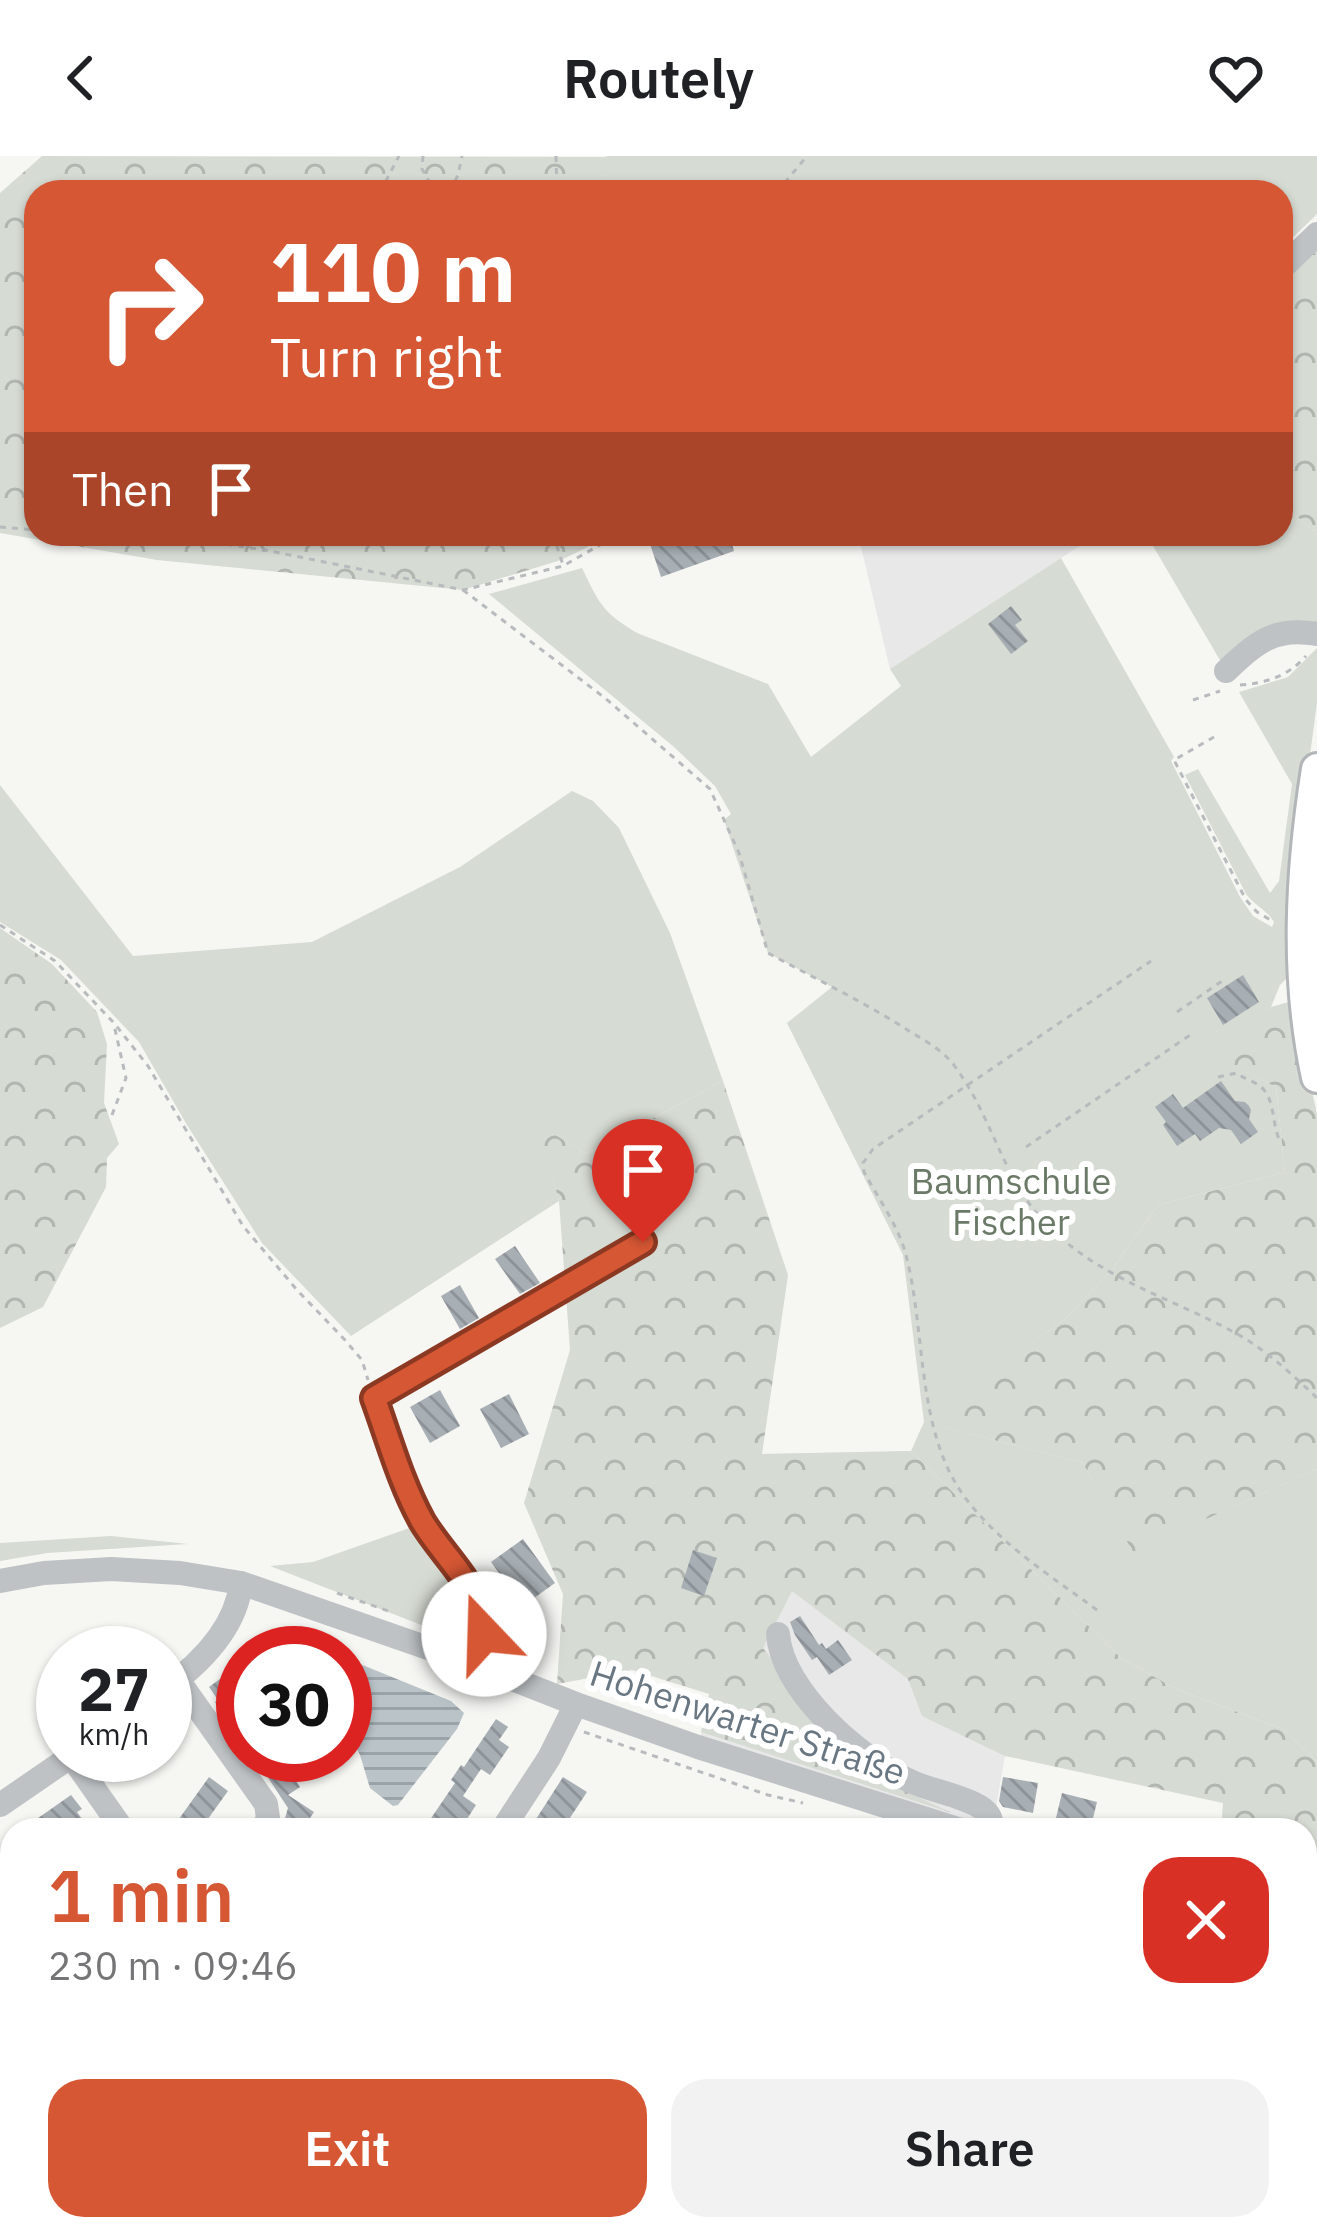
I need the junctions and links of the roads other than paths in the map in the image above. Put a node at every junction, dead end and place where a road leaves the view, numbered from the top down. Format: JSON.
{"nodes":[{"id":1,"x":1317,"y":234,"type":"edge"},
{"id":2,"x":1293,"y":257,"type":"edge"},
{"id":3,"x":1312,"y":644,"type":"edge"},
{"id":4,"x":1226,"y":670,"type":"dead end"},
{"id":5,"x":1317,"y":769,"type":"edge"},
{"id":6,"x":1317,"y":1078,"type":"edge"},
{"id":7,"x":643,"y":1242,"type":"dead end"},
{"id":8,"x":0,"y":1581,"type":"edge"},
{"id":9,"x":242,"y":1582,"type":"junction"},
{"id":10,"x":778,"y":1634,"type":"dead end"},
{"id":11,"x":474,"y":1664,"type":"junction"},
{"id":12,"x":192,"y":1666,"type":"edge"},
{"id":13,"x":576,"y":1704,"type":"junction"},
{"id":14,"x":192,"y":1711,"type":"edge"},
{"id":15,"x":36,"y":1780,"type":"edge"},
{"id":16,"x":90,"y":1782,"type":"edge"},
{"id":17,"x":0,"y":1805,"type":"edge"},
{"id":18,"x":115,"y":1818,"type":"edge"},
{"id":19,"x":268,"y":1818,"type":"edge"},
{"id":20,"x":510,"y":1818,"type":"edge"},
{"id":21,"x":923,"y":1818,"type":"edge"},
{"id":22,"x":990,"y":1818,"type":"edge"}],
"edges":[{"from":1,"to":2,"type":"street"},
{"from":3,"to":4,"type":"street"},
{"from":5,"to":6,"type":"main road"},
{"from":7,"to":11,"type":"street"},
{"from":8,"to":9,"type":"street","name":"Hohenwarter Straße"},
{"from":9,"to":11,"type":"street","name":"Hohenwarter Straße"},
{"from":9,"to":12,"type":"street"},
{"from":10,"to":22,"type":"street"},
{"from":11,"to":13,"type":"street","name":"Hohenwarter Straße"},
{"from":13,"to":20,"type":"street"},
{"from":13,"to":21,"type":"street","name":"Hohenwarter Straße"},
{"from":14,"to":19,"type":"street"},
{"from":15,"to":17,"type":"street"},
{"from":16,"to":18,"type":"street"}]}
